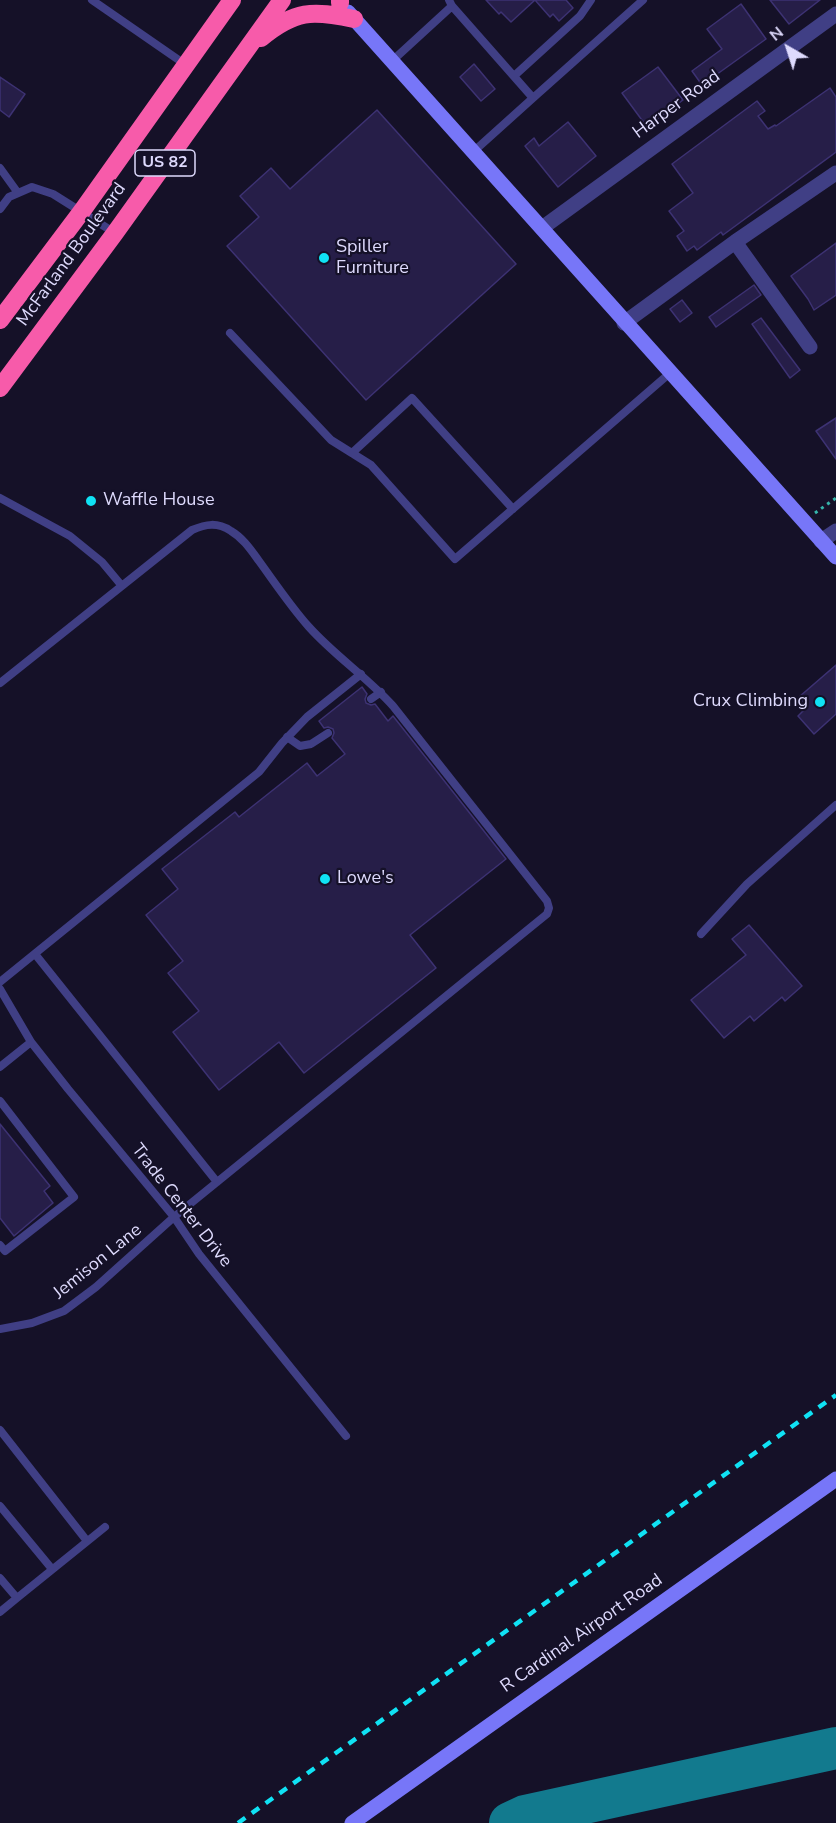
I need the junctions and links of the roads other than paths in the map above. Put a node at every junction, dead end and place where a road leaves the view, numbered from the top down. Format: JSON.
{"nodes":[{"id":1,"x":92,"y":0,"type":"edge"},
{"id":2,"x":232,"y":0,"type":"edge"},
{"id":3,"x":282,"y":0,"type":"edge"},
{"id":4,"x":591,"y":0,"type":"edge"},
{"id":5,"x":643,"y":0,"type":"edge"},
{"id":6,"x":339,"y":1,"type":"edge"},
{"id":7,"x":451,"y":3,"type":"edge"},
{"id":8,"x":836,"y":14,"type":"edge"},
{"id":9,"x":354,"y":19,"type":"junction"},
{"id":10,"x":245,"y":50,"type":"junction"},
{"id":11,"x":392,"y":61,"type":"junction"},
{"id":12,"x":186,"y":64,"type":"junction"},
{"id":13,"x":514,"y":76,"type":"junction"},
{"id":14,"x":533,"y":98,"type":"junction"},
{"id":15,"x":473,"y":152,"type":"junction"},
{"id":16,"x":0,"y":168,"type":"edge"},
{"id":17,"x":836,"y":173,"type":"edge"},
{"id":18,"x":18,"y":192,"type":"junction"},
{"id":19,"x":0,"y":209,"type":"edge"},
{"id":20,"x":82,"y":211,"type":"junction"},
{"id":21,"x":542,"y":228,"type":"junction"},
{"id":22,"x":115,"y":233,"type":"junction"},
{"id":23,"x":735,"y":242,"type":"junction"},
{"id":24,"x":0,"y":320,"type":"edge"},
{"id":25,"x":624,"y":323,"type":"junction"},
{"id":26,"x":230,"y":333,"type":"dead end"},
{"id":27,"x":810,"y":347,"type":"dead end"},
{"id":28,"x":670,"y":373,"type":"junction"},
{"id":29,"x":0,"y":388,"type":"edge"},
{"id":30,"x":352,"y":453,"type":"junction"},
{"id":31,"x":0,"y":498,"type":"edge"},
{"id":32,"x":513,"y":509,"type":"junction"},
{"id":33,"x":836,"y":531,"type":"edge"},
{"id":34,"x":821,"y":541,"type":"junction"},
{"id":35,"x":836,"y":557,"type":"edge"},
{"id":36,"x":122,"y":586,"type":"junction"},
{"id":37,"x":361,"y":674,"type":"junction"},
{"id":38,"x":0,"y":683,"type":"edge"},
{"id":39,"x":381,"y":692,"type":"junction"},
{"id":40,"x":371,"y":699,"type":"dead end"},
{"id":41,"x":328,"y":733,"type":"dead end"},
{"id":42,"x":287,"y":737,"type":"junction"},
{"id":43,"x":836,"y":805,"type":"edge"},
{"id":44,"x":701,"y":934,"type":"dead end"},
{"id":45,"x":35,"y":954,"type":"junction"},
{"id":46,"x":0,"y":982,"type":"edge"},
{"id":47,"x":0,"y":989,"type":"edge"},
{"id":48,"x":31,"y":1042,"type":"junction"},
{"id":49,"x":0,"y":1067,"type":"edge"},
{"id":50,"x":0,"y":1101,"type":"edge"},
{"id":51,"x":217,"y":1182,"type":"junction"},
{"id":52,"x":174,"y":1217,"type":"junction"},
{"id":53,"x":0,"y":1245,"type":"edge"},
{"id":54,"x":0,"y":1329,"type":"edge"},
{"id":55,"x":0,"y":1430,"type":"edge"},
{"id":56,"x":346,"y":1437,"type":"dead end"},
{"id":57,"x":836,"y":1479,"type":"edge"},
{"id":58,"x":0,"y":1506,"type":"edge"},
{"id":59,"x":105,"y":1527,"type":"dead end"},
{"id":60,"x":87,"y":1541,"type":"junction"},
{"id":61,"x":52,"y":1569,"type":"junction"},
{"id":62,"x":0,"y":1578,"type":"edge"},
{"id":63,"x":17,"y":1598,"type":"junction"},
{"id":64,"x":0,"y":1612,"type":"edge"},
{"id":65,"x":352,"y":1823,"type":"edge"}],
"edges":[{"from":1,"to":12,"type":"lane"},
{"from":2,"to":12,"type":"highway","name":"McFarland Boulevard","number":"US 82"},
{"from":3,"to":10,"type":"highway","name":"McFarland Boulevard","number":"US 82"},
{"from":4,"to":13,"type":"lane"},
{"from":5,"to":14,"type":"lane"},
{"from":6,"to":9,"type":"street"},
{"from":7,"to":11,"type":"lane"},
{"from":7,"to":13,"type":"lane"},
{"from":8,"to":21,"type":"street","name":"Harper Road"},
{"from":9,"to":10,"type":"highway"},
{"from":9,"to":11,"type":"street"},
{"from":10,"to":22,"type":"highway","name":"McFarland Boulevard","number":"US 82"},
{"from":11,"to":15,"type":"street"},
{"from":12,"to":20,"type":"highway","name":"McFarland Boulevard","number":"US 82"},
{"from":13,"to":14,"type":"lane"},
{"from":14,"to":15,"type":"lane"},
{"from":15,"to":21,"type":"street"},
{"from":16,"to":18,"type":"lane"},
{"from":17,"to":23,"type":"street"},
{"from":18,"to":19,"type":"lane"},
{"from":18,"to":20,"type":"lane"},
{"from":20,"to":22,"type":"lane"},
{"from":20,"to":24,"type":"highway","name":"McFarland Boulevard","number":"US 82"},
{"from":21,"to":25,"type":"street"},
{"from":22,"to":29,"type":"highway","name":"McFarland Boulevard","number":"US 82"},
{"from":23,"to":25,"type":"street"},
{"from":23,"to":27,"type":"street"},
{"from":25,"to":28,"type":"street"},
{"from":26,"to":30,"type":"lane"},
{"from":28,"to":32,"type":"lane"},
{"from":28,"to":34,"type":"street"},
{"from":30,"to":32,"type":"lane"},
{"from":30,"to":32,"type":"lane"},
{"from":31,"to":36,"type":"lane"},
{"from":33,"to":34,"type":"street"},
{"from":34,"to":35,"type":"street"},
{"from":36,"to":37,"type":"lane"},
{"from":36,"to":38,"type":"lane"},
{"from":37,"to":39,"type":"lane"},
{"from":37,"to":42,"type":"lane"},
{"from":39,"to":40,"type":"lane"},
{"from":39,"to":51,"type":"lane","name":"Jemison Lane"},
{"from":41,"to":42,"type":"lane"},
{"from":42,"to":45,"type":"lane"},
{"from":43,"to":44,"type":"lane"},
{"from":45,"to":46,"type":"lane"},
{"from":45,"to":51,"type":"lane"},
{"from":47,"to":48,"type":"lane","name":"Trade Center Drive"},
{"from":48,"to":49,"type":"lane"},
{"from":48,"to":52,"type":"lane","name":"Trade Center Drive"},
{"from":50,"to":53,"type":"lane"},
{"from":51,"to":52,"type":"lane","name":"Jemison Lane"},
{"from":52,"to":54,"type":"lane","name":"Jemison Lane"},
{"from":52,"to":56,"type":"lane","name":"Trade Center Drive"},
{"from":55,"to":60,"type":"lane"},
{"from":57,"to":65,"type":"street","name":"R Cardinal Airport Road"},
{"from":58,"to":61,"type":"lane"},
{"from":59,"to":60,"type":"lane"},
{"from":60,"to":61,"type":"lane"},
{"from":61,"to":63,"type":"lane"},
{"from":62,"to":63,"type":"lane"},
{"from":63,"to":64,"type":"lane"}]}
